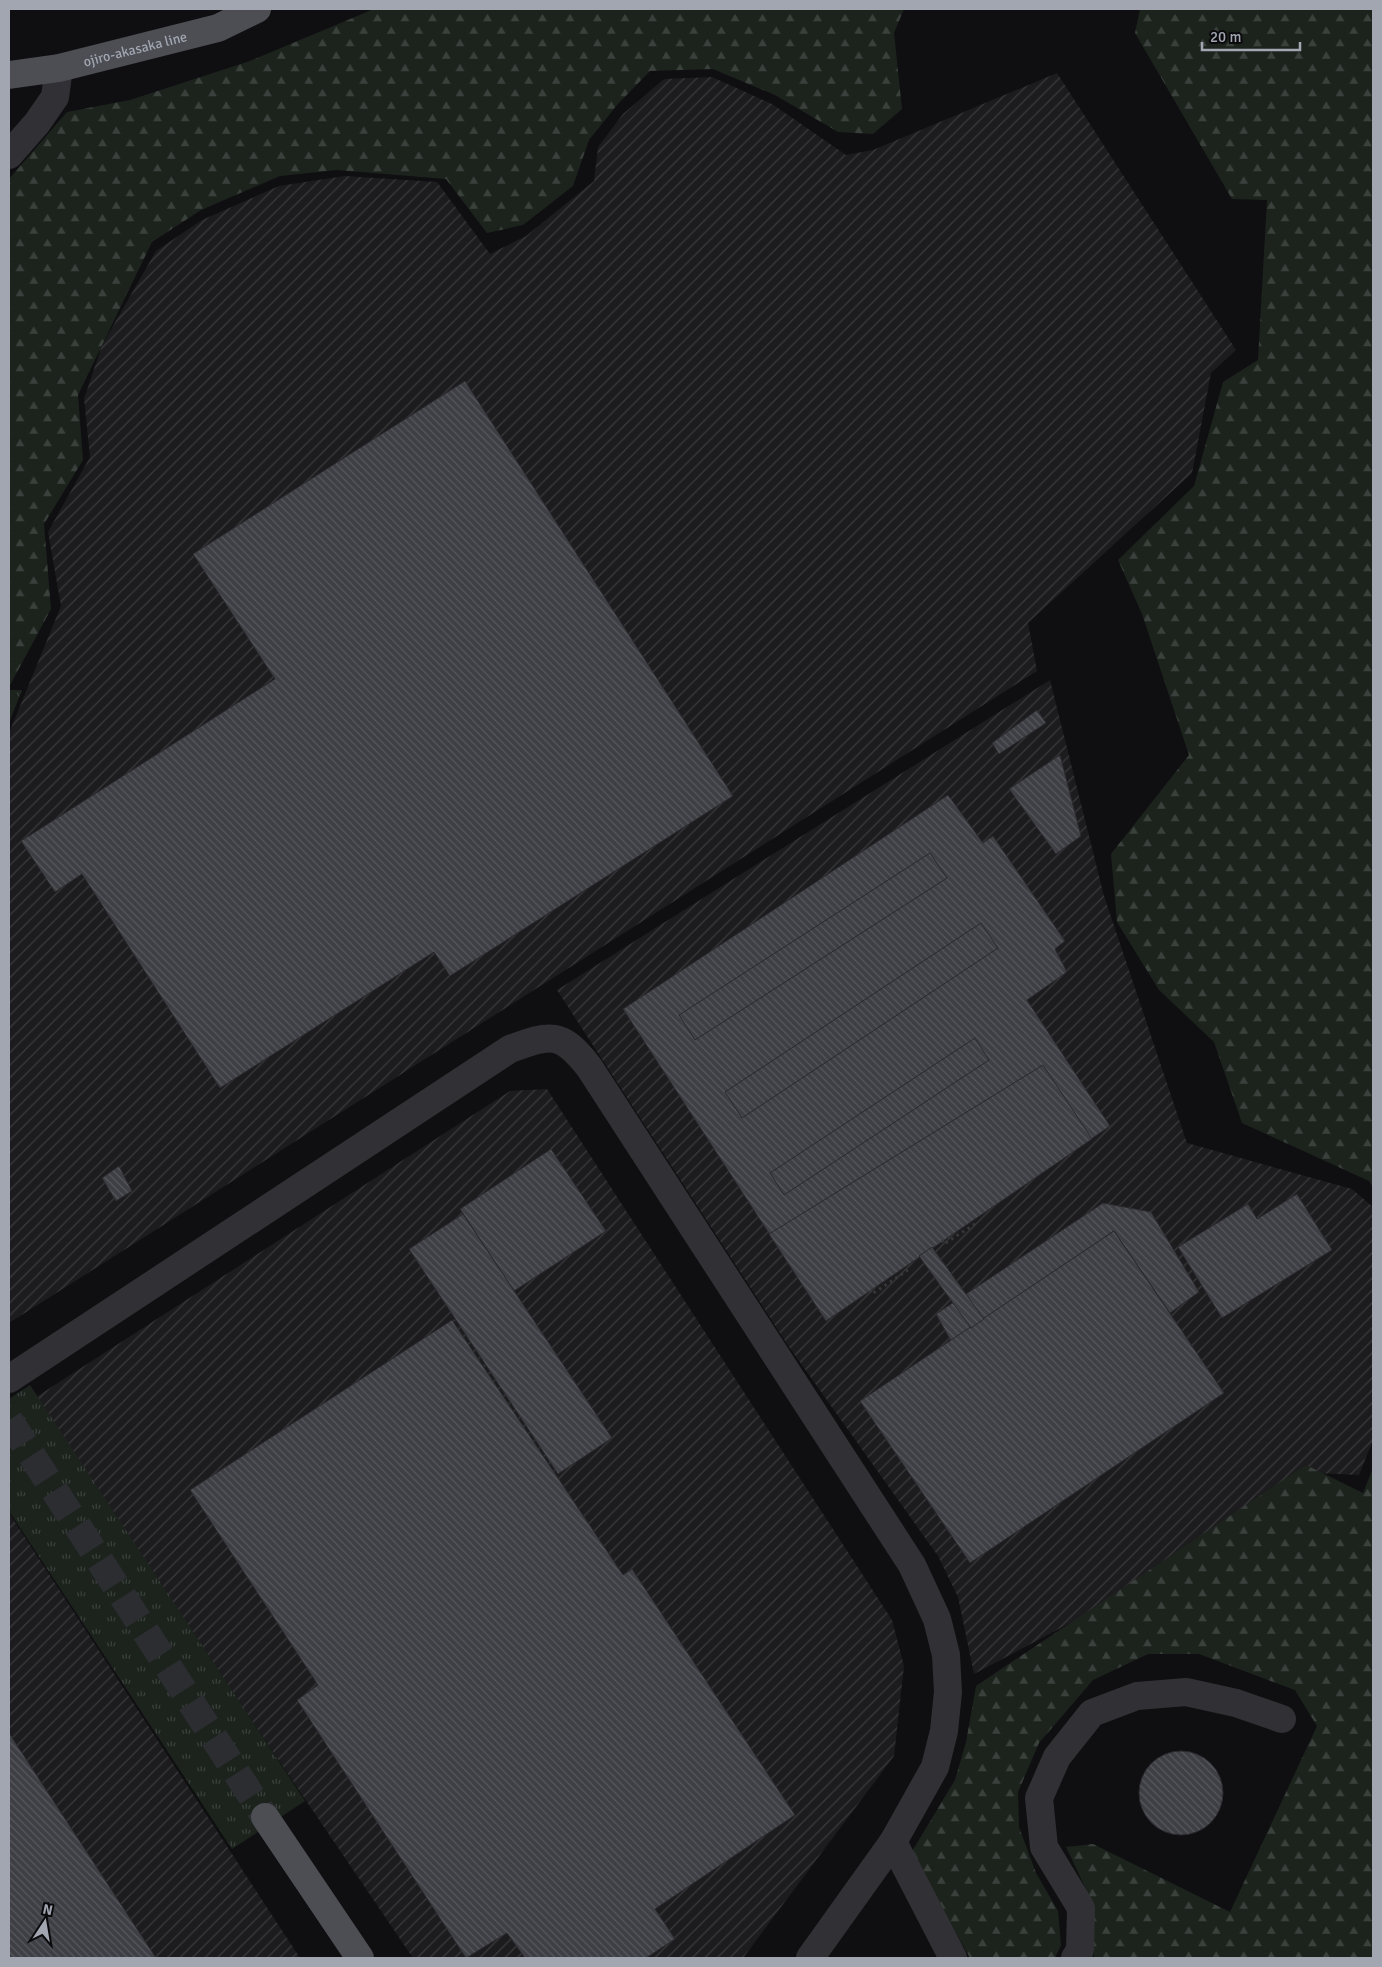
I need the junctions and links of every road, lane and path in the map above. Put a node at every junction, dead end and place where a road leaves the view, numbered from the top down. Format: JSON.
{"nodes":[{"id":1,"x":258,"y":9,"type":"edge"},
{"id":2,"x":59,"y":68,"type":"junction"},
{"id":3,"x":9,"y":75,"type":"edge"},
{"id":4,"x":9,"y":155,"type":"edge"},
{"id":5,"x":978,"y":1222,"type":"dead end"},
{"id":6,"x":942,"y":1240,"type":"dead end"},
{"id":7,"x":908,"y":1270,"type":"dead end"},
{"id":8,"x":870,"y":1290,"type":"dead end"},
{"id":9,"x":9,"y":1379,"type":"edge"},
{"id":10,"x":1282,"y":1719,"type":"dead end"},
{"id":11,"x":265,"y":1817,"type":"tunnel mouth"},
{"id":12,"x":893,"y":1842,"type":"junction"},
{"id":13,"x":360,"y":1958,"type":"edge"},
{"id":14,"x":810,"y":1958,"type":"edge"},
{"id":15,"x":953,"y":1958,"type":"edge"},
{"id":16,"x":1076,"y":1958,"type":"edge"}],
"edges":[{"from":1,"to":2,"type":"main road","name":"ojiro-akasaka line"},
{"from":2,"to":3,"type":"main road","name":"ojiro-akasaka line"},
{"from":2,"to":4,"type":"street"},
{"from":5,"to":6,"type":"path"},
{"from":7,"to":8,"type":"path"},
{"from":9,"to":12,"type":"street"},
{"from":10,"to":16,"type":"street"},
{"from":11,"to":13,"type":"main road"},
{"from":12,"to":14,"type":"street"},
{"from":12,"to":15,"type":"street"}]}
